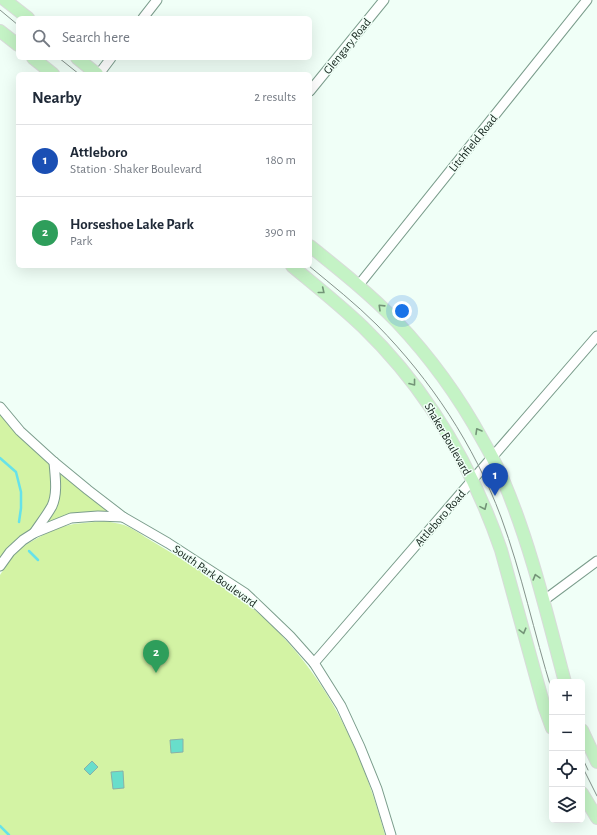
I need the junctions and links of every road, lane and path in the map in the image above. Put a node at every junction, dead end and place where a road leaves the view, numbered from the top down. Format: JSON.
{"nodes":[{"id":1,"x":5,"y":0,"type":"edge"},
{"id":2,"x":157,"y":0,"type":"edge"},
{"id":3,"x":384,"y":0,"type":"edge"},
{"id":4,"x":587,"y":0,"type":"edge"},
{"id":5,"x":25,"y":16,"type":"edge"},
{"id":6,"x":145,"y":16,"type":"edge"},
{"id":7,"x":0,"y":31,"type":"edge"},
{"id":8,"x":16,"y":43,"type":"edge"},
{"id":9,"x":36,"y":60,"type":"edge"},
{"id":10,"x":80,"y":60,"type":"edge"},
{"id":11,"x":109,"y":60,"type":"edge"},
{"id":12,"x":51,"y":72,"type":"edge"},
{"id":13,"x":96,"y":72,"type":"edge"},
{"id":14,"x":100,"y":72,"type":"edge"},
{"id":15,"x":312,"y":89,"type":"edge"},
{"id":16,"x":312,"y":248,"type":"edge"},
{"id":17,"x":294,"y":268,"type":"edge"},
{"id":18,"x":358,"y":286,"type":"junction"},
{"id":19,"x":597,"y":336,"type":"edge"},
{"id":20,"x":0,"y":407,"type":"edge"},
{"id":21,"x":493,"y":457,"type":"junction"},
{"id":22,"x":54,"y":462,"type":"junction"},
{"id":23,"x":472,"y":481,"type":"junction"},
{"id":24,"x":123,"y":516,"type":"junction"},
{"id":25,"x":34,"y":533,"type":"junction"},
{"id":26,"x":597,"y":562,"type":"edge"},
{"id":27,"x":0,"y":566,"type":"edge"},
{"id":28,"x":543,"y":601,"type":"junction"},
{"id":29,"x":314,"y":663,"type":"junction"},
{"id":30,"x":564,"y":679,"type":"edge"},
{"id":31,"x":549,"y":719,"type":"edge"},
{"id":32,"x":585,"y":736,"type":"edge"},
{"id":33,"x":597,"y":762,"type":"edge"},
{"id":34,"x":585,"y":798,"type":"edge"},
{"id":35,"x":597,"y":818,"type":"edge"},
{"id":36,"x":391,"y":835,"type":"edge"}],
"edges":[{"from":1,"to":5,"type":"main road"},
{"from":2,"to":6,"type":"street"},
{"from":3,"to":15,"type":"street","name":"Glengary Road"},
{"from":4,"to":18,"type":"street","name":"Litchfield Road"},
{"from":7,"to":8,"type":"main road"},
{"from":9,"to":12,"type":"main road"},
{"from":10,"to":13,"type":"main road"},
{"from":11,"to":14,"type":"street"},
{"from":16,"to":18,"type":"main road"},
{"from":17,"to":23,"type":"main road","name":"Shaker Boulevard","one_way":true},
{"from":21,"to":18,"type":"main road","one_way":true},
{"from":19,"to":21,"type":"street","name":"Attleboro Road"},
{"from":20,"to":22,"type":"street","name":"South Park Boulevard"},
{"from":21,"to":23,"type":"street","name":"Attleboro Road"},
{"from":28,"to":21,"type":"main road","one_way":true},
{"from":22,"to":24,"type":"street","name":"South Park Boulevard"},
{"from":22,"to":25,"type":"street"},
{"from":23,"to":29,"type":"street","name":"Attleboro Road"},
{"from":23,"to":31,"type":"main road","name":"Shaker Boulevard","one_way":true},
{"from":24,"to":25,"type":"street"},
{"from":24,"to":29,"type":"street","name":"South Park Boulevard"},
{"from":25,"to":27,"type":"street"},
{"from":26,"to":28,"type":"street"},
{"from":28,"to":30,"type":"main road"},
{"from":29,"to":36,"type":"street","name":"South Park Boulevard"},
{"from":32,"to":33,"type":"main road"},
{"from":34,"to":35,"type":"main road"}]}
